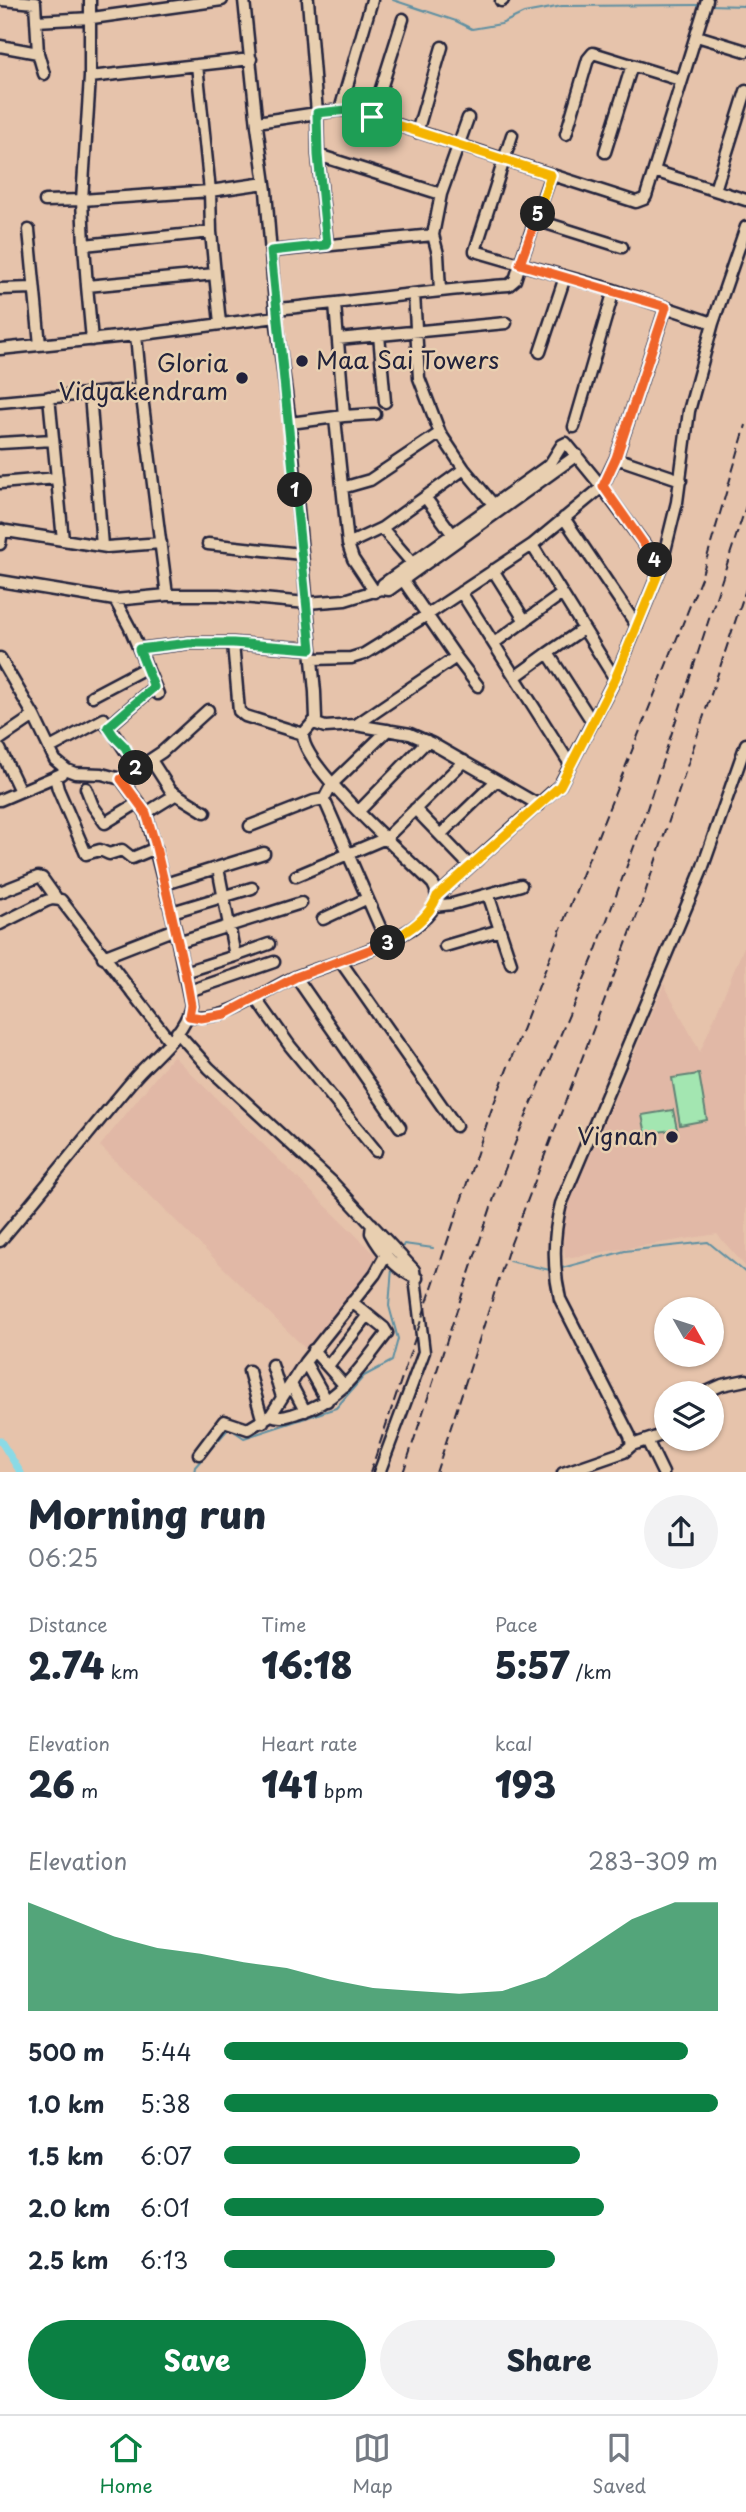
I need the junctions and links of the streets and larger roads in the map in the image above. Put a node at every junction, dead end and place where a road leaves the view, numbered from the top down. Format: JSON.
{"nodes":[{"id":1,"x":2,"y":0,"type":"edge"},
{"id":2,"x":90,"y":0,"type":"edge"},
{"id":3,"x":222,"y":0,"type":"edge"},
{"id":4,"x":244,"y":0,"type":"edge"},
{"id":5,"x":308,"y":0,"type":"edge"},
{"id":6,"x":372,"y":0,"type":"edge"},
{"id":7,"x":706,"y":0,"type":"edge"},
{"id":8,"x":37,"y":2,"type":"edge"},
{"id":9,"x":92,"y":18,"type":"junction"},
{"id":10,"x":403,"y":19,"type":"dead end"},
{"id":11,"x":36,"y":21,"type":"junction"},
{"id":12,"x":697,"y":36,"type":"junction"},
{"id":13,"x":0,"y":46,"type":"edge"},
{"id":14,"x":442,"y":47,"type":"dead end"},
{"id":15,"x":746,"y":51,"type":"edge"},
{"id":16,"x":38,"y":52,"type":"junction"},
{"id":17,"x":251,"y":59,"type":"junction"},
{"id":18,"x":197,"y":65,"type":"junction"},
{"id":19,"x":632,"y":65,"type":"junction"},
{"id":20,"x":44,"y":74,"type":"dead end"},
{"id":21,"x":90,"y":77,"type":"junction"},
{"id":22,"x":680,"y":80,"type":"junction"},
{"id":23,"x":746,"y":91,"type":"edge"},
{"id":24,"x":340,"y":110,"type":"junction"},
{"id":25,"x":317,"y":113,"type":"junction"},
{"id":26,"x":372,"y":117,"type":"junction"},
{"id":27,"x":468,"y":118,"type":"dead end"},
{"id":28,"x":257,"y":122,"type":"junction"},
{"id":29,"x":417,"y":132,"type":"junction"},
{"id":30,"x":566,"y":134,"type":"dead end"},
{"id":31,"x":512,"y":135,"type":"dead end"},
{"id":32,"x":458,"y":146,"type":"junction"},
{"id":33,"x":605,"y":152,"type":"dead end"},
{"id":34,"x":318,"y":155,"type":"junction"},
{"id":35,"x":505,"y":160,"type":"junction"},
{"id":36,"x":654,"y":171,"type":"junction"},
{"id":37,"x":551,"y":175,"type":"junction"},
{"id":38,"x":265,"y":183,"type":"junction"},
{"id":39,"x":715,"y":190,"type":"junction"},
{"id":40,"x":210,"y":191,"type":"junction"},
{"id":41,"x":441,"y":194,"type":"junction"},
{"id":42,"x":82,"y":200,"type":"junction"},
{"id":43,"x":746,"y":200,"type":"edge"},
{"id":44,"x":45,"y":201,"type":"dead end"},
{"id":45,"x":536,"y":220,"type":"junction"},
{"id":46,"x":746,"y":227,"type":"edge"},
{"id":47,"x":29,"y":230,"type":"dead end"},
{"id":48,"x":211,"y":232,"type":"junction"},
{"id":49,"x":433,"y":235,"type":"junction"},
{"id":50,"x":84,"y":245,"type":"junction"},
{"id":51,"x":327,"y":245,"type":"junction"},
{"id":52,"x":622,"y":247,"type":"dead end"},
{"id":53,"x":271,"y":251,"type":"junction"},
{"id":54,"x":520,"y":264,"type":"junction"},
{"id":55,"x":215,"y":274,"type":"junction"},
{"id":56,"x":565,"y":277,"type":"junction"},
{"id":57,"x":87,"y":286,"type":"junction"},
{"id":58,"x":34,"y":288,"type":"junction"},
{"id":59,"x":0,"y":289,"type":"edge"},
{"id":60,"x":440,"y":290,"type":"junction"},
{"id":61,"x":614,"y":290,"type":"junction"},
{"id":62,"x":414,"y":294,"type":"junction"},
{"id":63,"x":335,"y":304,"type":"junction"},
{"id":64,"x":666,"y":307,"type":"junction"},
{"id":65,"x":277,"y":313,"type":"junction"},
{"id":66,"x":220,"y":323,"type":"junction"},
{"id":67,"x":713,"y":323,"type":"junction"},
{"id":68,"x":506,"y":324,"type":"dead end"},
{"id":69,"x":417,"y":331,"type":"junction"},
{"id":70,"x":136,"y":335,"type":"junction"},
{"id":71,"x":379,"y":335,"type":"junction"},
{"id":72,"x":338,"y":339,"type":"junction"},
{"id":73,"x":92,"y":340,"type":"junction"},
{"id":74,"x":40,"y":345,"type":"junction"},
{"id":75,"x":0,"y":349,"type":"edge"},
{"id":76,"x":540,"y":352,"type":"dead end"},
{"id":77,"x":141,"y":389,"type":"junction"},
{"id":78,"x":90,"y":394,"type":"junction"},
{"id":79,"x":49,"y":397,"type":"junction"},
{"id":80,"x":0,"y":402,"type":"edge"},
{"id":81,"x":385,"y":402,"type":"dead end"},
{"id":82,"x":375,"y":414,"type":"dead end"},
{"id":83,"x":340,"y":417,"type":"junction"},
{"id":84,"x":290,"y":423,"type":"junction"},
{"id":85,"x":573,"y":427,"type":"dead end"},
{"id":86,"x":440,"y":433,"type":"junction"},
{"id":87,"x":53,"y":440,"type":"junction"},
{"id":88,"x":0,"y":443,"type":"edge"},
{"id":89,"x":577,"y":455,"type":"junction"},
{"id":90,"x":616,"y":458,"type":"junction"},
{"id":91,"x":464,"y":469,"type":"junction"},
{"id":92,"x":57,"y":478,"type":"junction"},
{"id":93,"x":681,"y":480,"type":"junction"},
{"id":94,"x":0,"y":483,"type":"edge"},
{"id":95,"x":603,"y":486,"type":"junction"},
{"id":96,"x":342,"y":488,"type":"junction"},
{"id":97,"x":425,"y":497,"type":"junction"},
{"id":98,"x":493,"y":504,"type":"junction"},
{"id":99,"x":564,"y":518,"type":"junction"},
{"id":100,"x":382,"y":528,"type":"junction"},
{"id":101,"x":1,"y":530,"type":"edge"},
{"id":102,"x":455,"y":537,"type":"junction"},
{"id":103,"x":63,"y":540,"type":"junction"},
{"id":104,"x":161,"y":543,"type":"junction"},
{"id":105,"x":0,"y":544,"type":"edge"},
{"id":106,"x":208,"y":544,"type":"dead end"},
{"id":107,"x":348,"y":544,"type":"junction"},
{"id":108,"x":532,"y":545,"type":"junction"},
{"id":109,"x":102,"y":546,"type":"junction"},
{"id":110,"x":301,"y":554,"type":"junction"},
{"id":111,"x":412,"y":563,"type":"junction"},
{"id":112,"x":661,"y":567,"type":"junction"},
{"id":113,"x":493,"y":570,"type":"junction"},
{"id":114,"x":403,"y":580,"type":"junction"},
{"id":115,"x":0,"y":581,"type":"edge"},
{"id":116,"x":378,"y":591,"type":"junction"},
{"id":117,"x":461,"y":592,"type":"junction"},
{"id":118,"x":562,"y":594,"type":"junction"},
{"id":119,"x":167,"y":595,"type":"junction"},
{"id":120,"x":115,"y":600,"type":"junction"},
{"id":121,"x":307,"y":603,"type":"junction"},
{"id":122,"x":427,"y":615,"type":"junction"},
{"id":123,"x":525,"y":621,"type":"junction"},
{"id":124,"x":637,"y":626,"type":"junction"},
{"id":125,"x":583,"y":629,"type":"junction"},
{"id":126,"x":233,"y":643,"type":"junction"},
{"id":127,"x":494,"y":643,"type":"junction"},
{"id":128,"x":139,"y":649,"type":"junction"},
{"id":129,"x":548,"y":653,"type":"junction"},
{"id":130,"x":312,"y":654,"type":"junction"},
{"id":131,"x":456,"y":657,"type":"junction"},
{"id":132,"x":0,"y":658,"type":"edge"},
{"id":133,"x":147,"y":667,"type":"junction"},
{"id":134,"x":515,"y":677,"type":"junction"},
{"id":135,"x":615,"y":679,"type":"junction"},
{"id":136,"x":478,"y":686,"type":"dead end"},
{"id":137,"x":92,"y":696,"type":"dead end"},
{"id":138,"x":208,"y":710,"type":"dead end"},
{"id":139,"x":34,"y":716,"type":"junction"},
{"id":140,"x":314,"y":723,"type":"junction"},
{"id":141,"x":593,"y":723,"type":"junction"},
{"id":142,"x":356,"y":724,"type":"junction"},
{"id":143,"x":108,"y":727,"type":"junction"},
{"id":144,"x":388,"y":730,"type":"junction"},
{"id":145,"x":303,"y":734,"type":"junction"},
{"id":146,"x":0,"y":739,"type":"edge"},
{"id":147,"x":427,"y":741,"type":"junction"},
{"id":148,"x":746,"y":744,"type":"edge"},
{"id":149,"x":50,"y":748,"type":"junction"},
{"id":150,"x":0,"y":749,"type":"edge"},
{"id":151,"x":151,"y":760,"type":"junction"},
{"id":152,"x":464,"y":761,"type":"junction"},
{"id":153,"x":570,"y":764,"type":"junction"},
{"id":154,"x":136,"y":769,"type":"junction"},
{"id":155,"x":67,"y":770,"type":"junction"},
{"id":156,"x":55,"y":777,"type":"junction"},
{"id":157,"x":121,"y":779,"type":"junction"},
{"id":158,"x":496,"y":781,"type":"junction"},
{"id":159,"x":332,"y":784,"type":"junction"},
{"id":160,"x":86,"y":789,"type":"dead end"},
{"id":161,"x":20,"y":791,"type":"junction"},
{"id":162,"x":175,"y":794,"type":"junction"},
{"id":163,"x":324,"y":799,"type":"junction"},
{"id":164,"x":0,"y":800,"type":"edge"},
{"id":165,"x":139,"y":802,"type":"junction"},
{"id":166,"x":540,"y":805,"type":"junction"},
{"id":167,"x":415,"y":809,"type":"junction"},
{"id":168,"x":359,"y":811,"type":"junction"},
{"id":169,"x":205,"y":812,"type":"dead end"},
{"id":170,"x":146,"y":813,"type":"junction"},
{"id":171,"x":250,"y":826,"type":"dead end"},
{"id":172,"x":441,"y":835,"type":"junction"},
{"id":173,"x":386,"y":838,"type":"junction"},
{"id":174,"x":156,"y":848,"type":"junction"},
{"id":175,"x":264,"y":853,"type":"dead end"},
{"id":176,"x":347,"y":854,"type":"junction"},
{"id":177,"x":470,"y":866,"type":"junction"},
{"id":178,"x":218,"y":868,"type":"junction"},
{"id":179,"x":296,"y":876,"type":"dead end"},
{"id":180,"x":165,"y":884,"type":"junction"},
{"id":181,"x":521,"y":885,"type":"dead end"},
{"id":182,"x":252,"y":888,"type":"dead end"},
{"id":183,"x":0,"y":892,"type":"edge"},
{"id":184,"x":488,"y":894,"type":"junction"},
{"id":185,"x":223,"y":896,"type":"junction"},
{"id":186,"x":57,"y":899,"type":"junction"},
{"id":187,"x":366,"y":899,"type":"junction"},
{"id":188,"x":435,"y":901,"type":"junction"},
{"id":189,"x":300,"y":903,"type":"dead end"},
{"id":190,"x":172,"y":912,"type":"junction"},
{"id":191,"x":323,"y":919,"type":"dead end"},
{"id":192,"x":0,"y":924,"type":"edge"},
{"id":193,"x":230,"y":927,"type":"junction"},
{"id":194,"x":175,"y":929,"type":"junction"},
{"id":195,"x":500,"y":930,"type":"junction"},
{"id":196,"x":178,"y":942,"type":"junction"},
{"id":197,"x":387,"y":943,"type":"junction"},
{"id":198,"x":269,"y":944,"type":"dead end"},
{"id":199,"x":445,"y":946,"type":"dead end"},
{"id":200,"x":236,"y":956,"type":"junction"},
{"id":201,"x":103,"y":957,"type":"junction"},
{"id":202,"x":274,"y":962,"type":"dead end"},
{"id":203,"x":341,"y":962,"type":"junction"},
{"id":204,"x":511,"y":963,"type":"dead end"},
{"id":205,"x":185,"y":972,"type":"junction"},
{"id":206,"x":296,"y":977,"type":"junction"},
{"id":207,"x":189,"y":990,"type":"junction"},
{"id":208,"x":256,"y":998,"type":"junction"},
{"id":209,"x":189,"y":1016,"type":"junction"},
{"id":210,"x":177,"y":1032,"type":"junction"},
{"id":211,"x":169,"y":1040,"type":"junction"},
{"id":212,"x":456,"y":1126,"type":"dead end"},
{"id":213,"x":400,"y":1127,"type":"dead end"},
{"id":214,"x":376,"y":1151,"type":"dead end"},
{"id":215,"x":372,"y":1224,"type":"junction"},
{"id":216,"x":0,"y":1241,"type":"edge"},
{"id":217,"x":386,"y":1254,"type":"junction"},
{"id":218,"x":416,"y":1278,"type":"junction"},
{"id":219,"x":352,"y":1302,"type":"junction"},
{"id":220,"x":368,"y":1315,"type":"junction"},
{"id":221,"x":313,"y":1350,"type":"junction"},
{"id":222,"x":304,"y":1362,"type":"junction"},
{"id":223,"x":272,"y":1365,"type":"dead end"},
{"id":224,"x":328,"y":1367,"type":"junction"},
{"id":225,"x":249,"y":1371,"type":"dead end"},
{"id":226,"x":746,"y":1380,"type":"edge"},
{"id":227,"x":291,"y":1384,"type":"junction"},
{"id":228,"x":724,"y":1385,"type":"edge"},
{"id":229,"x":345,"y":1386,"type":"junction"},
{"id":230,"x":282,"y":1398,"type":"junction"},
{"id":231,"x":327,"y":1402,"type":"junction"},
{"id":232,"x":305,"y":1411,"type":"junction"},
{"id":233,"x":267,"y":1418,"type":"junction"},
{"id":234,"x":654,"y":1437,"type":"edge"},
{"id":235,"x":647,"y":1440,"type":"junction"},
{"id":236,"x":632,"y":1445,"type":"junction"},
{"id":237,"x":199,"y":1454,"type":"dead end"},
{"id":238,"x":379,"y":1472,"type":"edge"},
{"id":239,"x":563,"y":1472,"type":"edge"},
{"id":240,"x":663,"y":1472,"type":"edge"}],
"edges":[{"from":1,"to":8,"type":"street"},
{"from":2,"to":9,"type":"street"},
{"from":3,"to":9,"type":"street"},
{"from":4,"to":17,"type":"street"},
{"from":5,"to":25,"type":"street"},
{"from":6,"to":24,"type":"street"},
{"from":7,"to":12,"type":"street"},
{"from":8,"to":11,"type":"street"},
{"from":9,"to":11,"type":"street"},
{"from":9,"to":21,"type":"street"},
{"from":10,"to":26,"type":"street"},
{"from":11,"to":16,"type":"street"},
{"from":12,"to":15,"type":"street"},
{"from":12,"to":22,"type":"street"},
{"from":13,"to":16,"type":"street"},
{"from":14,"to":29,"type":"street"},
{"from":16,"to":20,"type":"street"},
{"from":17,"to":18,"type":"street"},
{"from":17,"to":28,"type":"street"},
{"from":18,"to":21,"type":"street"},
{"from":18,"to":40,"type":"street"},
{"from":19,"to":22,"type":"street"},
{"from":19,"to":30,"type":"street"},
{"from":19,"to":33,"type":"street"},
{"from":21,"to":42,"type":"street"},
{"from":22,"to":36,"type":"street"},
{"from":23,"to":39,"type":"street"},
{"from":24,"to":25,"type":"street"},
{"from":24,"to":26,"type":"street"},
{"from":25,"to":28,"type":"street"},
{"from":25,"to":34,"type":"street"},
{"from":26,"to":29,"type":"street"},
{"from":27,"to":32,"type":"street"},
{"from":28,"to":38,"type":"street"},
{"from":29,"to":32,"type":"street"},
{"from":31,"to":35,"type":"street"},
{"from":32,"to":35,"type":"street"},
{"from":32,"to":41,"type":"street"},
{"from":34,"to":41,"type":"street"},
{"from":34,"to":51,"type":"street"},
{"from":35,"to":37,"type":"street"},
{"from":35,"to":54,"type":"street"},
{"from":36,"to":37,"type":"street"},
{"from":36,"to":39,"type":"street"},
{"from":37,"to":45,"type":"street"},
{"from":38,"to":40,"type":"street"},
{"from":38,"to":53,"type":"street"},
{"from":39,"to":43,"type":"street"},
{"from":40,"to":42,"type":"street"},
{"from":40,"to":48,"type":"street"},
{"from":41,"to":49,"type":"street"},
{"from":42,"to":44,"type":"street"},
{"from":42,"to":50,"type":"street"},
{"from":45,"to":52,"type":"street"},
{"from":45,"to":54,"type":"street"},
{"from":46,"to":67,"type":"street"},
{"from":47,"to":58,"type":"street"},
{"from":48,"to":50,"type":"street"},
{"from":48,"to":55,"type":"street"},
{"from":49,"to":51,"type":"street"},
{"from":49,"to":60,"type":"street"},
{"from":50,"to":57,"type":"street"},
{"from":51,"to":53,"type":"street"},
{"from":53,"to":65,"type":"street"},
{"from":54,"to":56,"type":"street"},
{"from":54,"to":60,"type":"street"},
{"from":55,"to":57,"type":"street"},
{"from":55,"to":66,"type":"street"},
{"from":56,"to":61,"type":"street"},
{"from":56,"to":76,"type":"street"},
{"from":57,"to":73,"type":"street"},
{"from":58,"to":59,"type":"street"},
{"from":58,"to":74,"type":"street"},
{"from":60,"to":62,"type":"street"},
{"from":61,"to":64,"type":"street"},
{"from":61,"to":85,"type":"street"},
{"from":62,"to":63,"type":"street"},
{"from":62,"to":69,"type":"street"},
{"from":63,"to":65,"type":"street"},
{"from":63,"to":72,"type":"street"},
{"from":64,"to":67,"type":"street"},
{"from":64,"to":90,"type":"street"},
{"from":65,"to":66,"type":"street"},
{"from":65,"to":84,"type":"street"},
{"from":66,"to":70,"type":"street"},
{"from":67,"to":93,"type":"street"},
{"from":68,"to":69,"type":"street"},
{"from":69,"to":71,"type":"street"},
{"from":69,"to":86,"type":"street"},
{"from":70,"to":73,"type":"street"},
{"from":70,"to":77,"type":"street"},
{"from":71,"to":72,"type":"street"},
{"from":71,"to":81,"type":"street"},
{"from":72,"to":83,"type":"street"},
{"from":73,"to":74,"type":"street"},
{"from":74,"to":75,"type":"street"},
{"from":77,"to":78,"type":"street"},
{"from":77,"to":104,"type":"street"},
{"from":78,"to":79,"type":"street"},
{"from":78,"to":109,"type":"street"},
{"from":79,"to":80,"type":"street"},
{"from":79,"to":87,"type":"street"},
{"from":82,"to":83,"type":"street"},
{"from":83,"to":84,"type":"street"},
{"from":83,"to":96,"type":"street"},
{"from":84,"to":110,"type":"street"},
{"from":86,"to":91,"type":"street"},
{"from":86,"to":96,"type":"street"},
{"from":87,"to":88,"type":"street"},
{"from":87,"to":92,"type":"street"},
{"from":89,"to":95,"type":"street"},
{"from":89,"to":98,"type":"street"},
{"from":89,"to":102,"type":"street"},
{"from":90,"to":93,"type":"street"},
{"from":90,"to":95,"type":"street"},
{"from":91,"to":97,"type":"street"},
{"from":91,"to":98,"type":"street"},
{"from":92,"to":94,"type":"street"},
{"from":92,"to":103,"type":"street"},
{"from":93,"to":112,"type":"street"},
{"from":95,"to":99,"type":"street"},
{"from":95,"to":112,"type":"street"},
{"from":96,"to":107,"type":"street"},
{"from":97,"to":100,"type":"street"},
{"from":97,"to":102,"type":"street"},
{"from":98,"to":102,"type":"street"},
{"from":99,"to":108,"type":"street"},
{"from":99,"to":124,"type":"street"},
{"from":100,"to":107,"type":"street"},
{"from":100,"to":111,"type":"street"},
{"from":101,"to":103,"type":"street"},
{"from":101,"to":105,"type":"street"},
{"from":102,"to":111,"type":"street"},
{"from":102,"to":114,"type":"street"},
{"from":103,"to":109,"type":"street"},
{"from":104,"to":109,"type":"street"},
{"from":104,"to":119,"type":"street"},
{"from":106,"to":110,"type":"street"},
{"from":107,"to":116,"type":"street"},
{"from":108,"to":113,"type":"street"},
{"from":108,"to":118,"type":"street"},
{"from":110,"to":121,"type":"street"},
{"from":111,"to":116,"type":"street"},
{"from":112,"to":124,"type":"street"},
{"from":113,"to":117,"type":"street"},
{"from":113,"to":123,"type":"street"},
{"from":114,"to":116,"type":"street"},
{"from":114,"to":122,"type":"street"},
{"from":115,"to":120,"type":"street"},
{"from":116,"to":121,"type":"street"},
{"from":117,"to":122,"type":"street"},
{"from":117,"to":127,"type":"street"},
{"from":118,"to":123,"type":"street"},
{"from":118,"to":125,"type":"street"},
{"from":119,"to":120,"type":"street"},
{"from":119,"to":121,"type":"street"},
{"from":120,"to":128,"type":"street"},
{"from":121,"to":130,"type":"street"},
{"from":122,"to":130,"type":"street"},
{"from":122,"to":131,"type":"street"},
{"from":123,"to":127,"type":"street"},
{"from":124,"to":135,"type":"street"},
{"from":125,"to":129,"type":"street"},
{"from":125,"to":135,"type":"street"},
{"from":126,"to":128,"type":"street"},
{"from":126,"to":130,"type":"street"},
{"from":126,"to":145,"type":"street"},
{"from":127,"to":134,"type":"street"},
{"from":128,"to":133,"type":"street"},
{"from":129,"to":134,"type":"street"},
{"from":129,"to":141,"type":"street"},
{"from":130,"to":140,"type":"street"},
{"from":131,"to":136,"type":"street"},
{"from":131,"to":142,"type":"street"},
{"from":132,"to":139,"type":"street"},
{"from":133,"to":137,"type":"street"},
{"from":133,"to":143,"type":"street"},
{"from":134,"to":153,"type":"street"},
{"from":135,"to":141,"type":"street"},
{"from":138,"to":151,"type":"street"},
{"from":139,"to":146,"type":"street"},
{"from":139,"to":149,"type":"street"},
{"from":140,"to":142,"type":"street"},
{"from":140,"to":145,"type":"street"},
{"from":141,"to":153,"type":"street"},
{"from":142,"to":144,"type":"street"},
{"from":143,"to":149,"type":"street"},
{"from":143,"to":154,"type":"street"},
{"from":144,"to":147,"type":"street"},
{"from":144,"to":159,"type":"street"},
{"from":145,"to":159,"type":"street"},
{"from":147,"to":152,"type":"street"},
{"from":147,"to":168,"type":"street"},
{"from":148,"to":236,"type":"street"},
{"from":149,"to":155,"type":"street"},
{"from":150,"to":161,"type":"street"},
{"from":151,"to":154,"type":"street"},
{"from":151,"to":162,"type":"street"},
{"from":152,"to":158,"type":"street"},
{"from":152,"to":167,"type":"street"},
{"from":153,"to":166,"type":"street"},
{"from":154,"to":157,"type":"street"},
{"from":155,"to":156,"type":"street"},
{"from":155,"to":157,"type":"street"},
{"from":156,"to":161,"type":"street"},
{"from":156,"to":174,"type":"street"},
{"from":157,"to":165,"type":"street"},
{"from":158,"to":166,"type":"street"},
{"from":158,"to":172,"type":"street"},
{"from":159,"to":163,"type":"street"},
{"from":159,"to":168,"type":"street"},
{"from":160,"to":165,"type":"street"},
{"from":161,"to":164,"type":"street"},
{"from":162,"to":169,"type":"street"},
{"from":162,"to":170,"type":"street"},
{"from":163,"to":171,"type":"street"},
{"from":163,"to":176,"type":"street"},
{"from":165,"to":170,"type":"street"},
{"from":166,"to":177,"type":"street"},
{"from":167,"to":172,"type":"street"},
{"from":167,"to":173,"type":"street"},
{"from":168,"to":173,"type":"street"},
{"from":170,"to":174,"type":"street"},
{"from":172,"to":177,"type":"street"},
{"from":173,"to":176,"type":"street"},
{"from":173,"to":188,"type":"street"},
{"from":174,"to":180,"type":"street"},
{"from":175,"to":178,"type":"street"},
{"from":176,"to":179,"type":"street"},
{"from":176,"to":187,"type":"street"},
{"from":177,"to":188,"type":"street"},
{"from":178,"to":180,"type":"street"},
{"from":178,"to":185,"type":"street"},
{"from":180,"to":190,"type":"street"},
{"from":181,"to":184,"type":"street"},
{"from":182,"to":185,"type":"street"},
{"from":183,"to":186,"type":"street"},
{"from":184,"to":188,"type":"street"},
{"from":184,"to":195,"type":"street"},
{"from":185,"to":190,"type":"street"},
{"from":185,"to":193,"type":"street"},
{"from":186,"to":192,"type":"street"},
{"from":186,"to":201,"type":"street"},
{"from":187,"to":191,"type":"street"},
{"from":187,"to":197,"type":"street"},
{"from":188,"to":197,"type":"street"},
{"from":189,"to":193,"type":"street"},
{"from":190,"to":194,"type":"street"},
{"from":193,"to":196,"type":"street"},
{"from":193,"to":200,"type":"street"},
{"from":194,"to":196,"type":"street"},
{"from":194,"to":201,"type":"street"},
{"from":195,"to":199,"type":"street"},
{"from":195,"to":204,"type":"street"},
{"from":196,"to":205,"type":"street"},
{"from":197,"to":203,"type":"street"},
{"from":198,"to":200,"type":"street"},
{"from":200,"to":205,"type":"street"},
{"from":201,"to":211,"type":"street"},
{"from":202,"to":207,"type":"street"},
{"from":203,"to":206,"type":"street"},
{"from":203,"to":212,"type":"street"},
{"from":205,"to":207,"type":"street"},
{"from":206,"to":208,"type":"street"},
{"from":206,"to":213,"type":"street"},
{"from":207,"to":209,"type":"street"},
{"from":208,"to":209,"type":"street"},
{"from":208,"to":214,"type":"street"},
{"from":209,"to":210,"type":"street"},
{"from":210,"to":211,"type":"street"},
{"from":210,"to":215,"type":"street"},
{"from":211,"to":216,"type":"street"},
{"from":215,"to":217,"type":"street"},
{"from":215,"to":218,"type":"street"},
{"from":217,"to":218,"type":"street"},
{"from":217,"to":219,"type":"street"},
{"from":218,"to":238,"type":"street"},
{"from":219,"to":220,"type":"street"},
{"from":219,"to":221,"type":"street"},
{"from":220,"to":224,"type":"street"},
{"from":220,"to":229,"type":"street"},
{"from":221,"to":222,"type":"street"},
{"from":221,"to":224,"type":"street"},
{"from":222,"to":227,"type":"street"},
{"from":222,"to":231,"type":"street"},
{"from":223,"to":230,"type":"street"},
{"from":224,"to":229,"type":"street"},
{"from":225,"to":233,"type":"street"},
{"from":226,"to":228,"type":"street"},
{"from":227,"to":230,"type":"street"},
{"from":227,"to":232,"type":"street"},
{"from":229,"to":231,"type":"street"},
{"from":230,"to":233,"type":"street"},
{"from":231,"to":232,"type":"street"},
{"from":232,"to":233,"type":"street"},
{"from":233,"to":237,"type":"street"},
{"from":234,"to":235,"type":"street"},
{"from":235,"to":236,"type":"street"},
{"from":235,"to":240,"type":"street"},
{"from":236,"to":239,"type":"street"}]}
